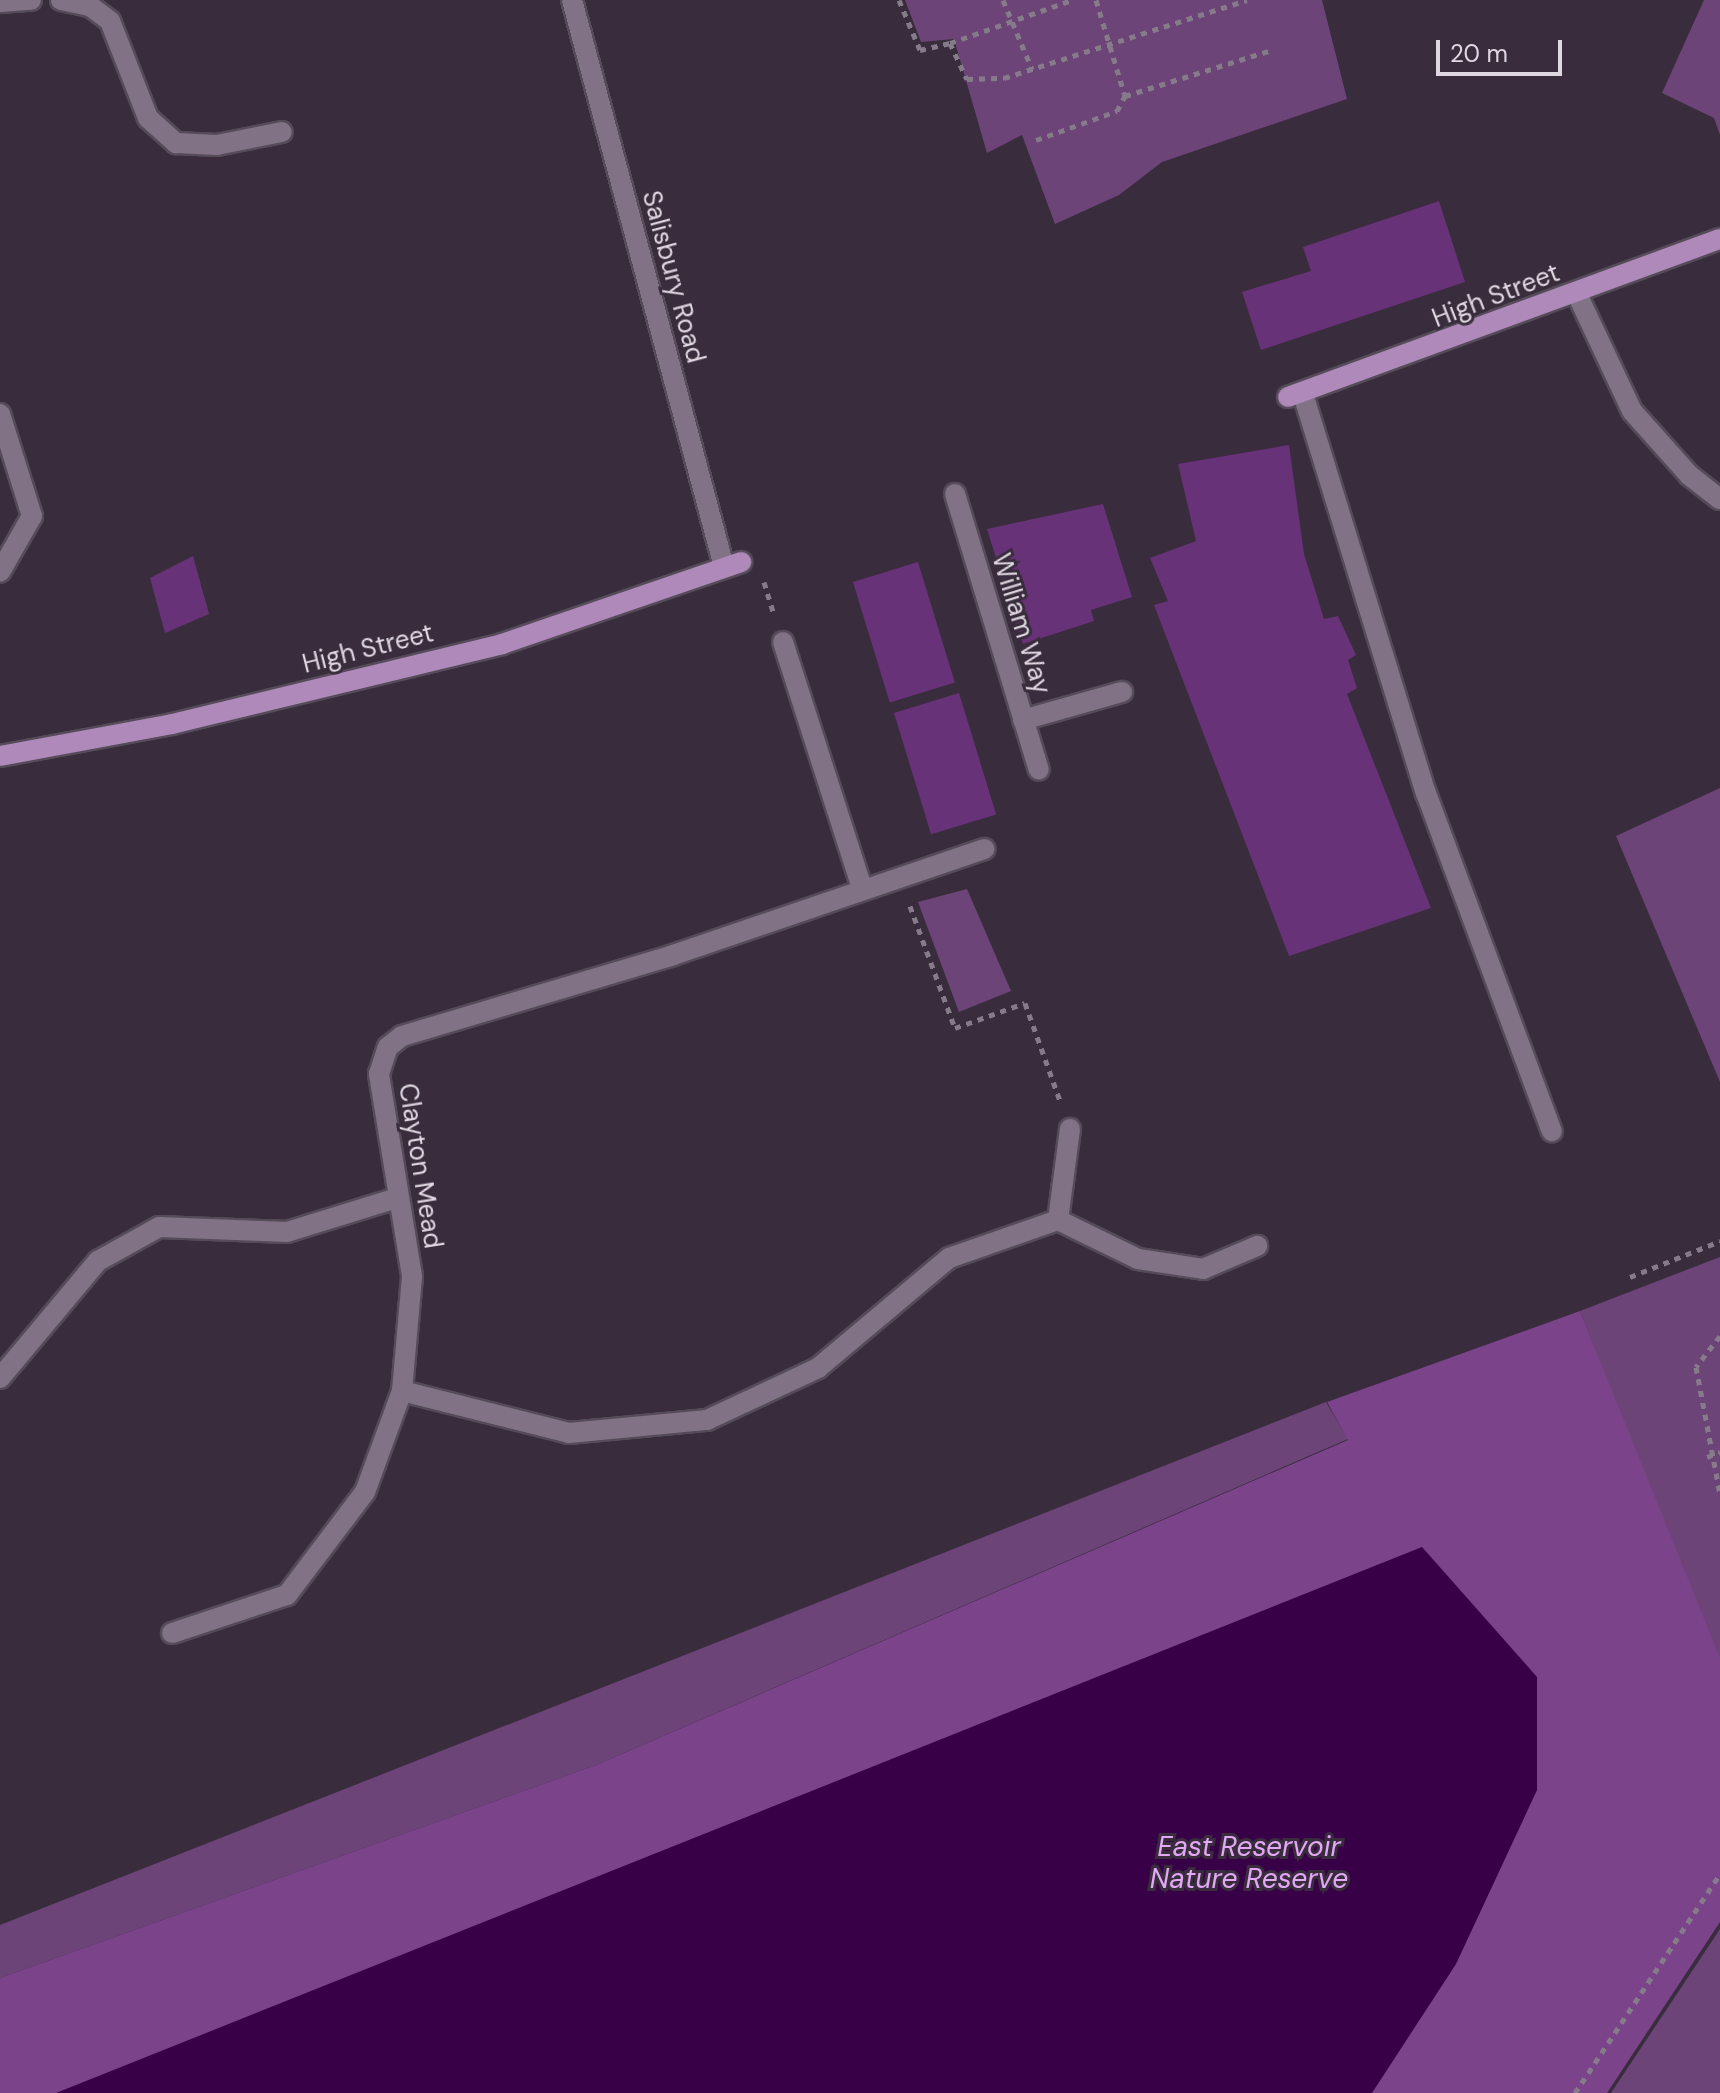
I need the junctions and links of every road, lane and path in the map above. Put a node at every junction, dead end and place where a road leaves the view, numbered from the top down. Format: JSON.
{"nodes":[{"id":1,"x":31,"y":0,"type":"edge"},
{"id":2,"x":61,"y":0,"type":"edge"},
{"id":3,"x":572,"y":0,"type":"edge"},
{"id":4,"x":899,"y":0,"type":"edge"},
{"id":5,"x":1003,"y":0,"type":"edge"},
{"id":6,"x":1072,"y":0,"type":"edge"},
{"id":7,"x":1096,"y":0,"type":"edge"},
{"id":8,"x":1247,"y":0,"type":"edge"},
{"id":9,"x":0,"y":2,"type":"edge"},
{"id":10,"x":1011,"y":21,"type":"junction"},
{"id":11,"x":1108,"y":42,"type":"junction"},
{"id":12,"x":950,"y":43,"type":"junction"},
{"id":13,"x":1272,"y":50,"type":"dead end"},
{"id":14,"x":1032,"y":69,"type":"junction"},
{"id":15,"x":1125,"y":96,"type":"junction"},
{"id":16,"x":282,"y":132,"type":"dead end"},
{"id":17,"x":1036,"y":140,"type":"dead end"},
{"id":18,"x":1720,"y":239,"type":"edge"},
{"id":19,"x":1577,"y":294,"type":"junction"},
{"id":20,"x":1295,"y":396,"type":"joint"},
{"id":21,"x":0,"y":414,"type":"edge"},
{"id":22,"x":955,"y":494,"type":"dead end"},
{"id":23,"x":1720,"y":499,"type":"edge"},
{"id":24,"x":732,"y":565,"type":"joint"},
{"id":25,"x":760,"y":570,"type":"dead end"},
{"id":26,"x":0,"y":572,"type":"edge"},
{"id":27,"x":783,"y":642,"type":"joint"},
{"id":28,"x":1122,"y":692,"type":"dead end"},
{"id":29,"x":1023,"y":720,"type":"junction"},
{"id":30,"x":0,"y":756,"type":"edge"},
{"id":31,"x":1039,"y":770,"type":"dead end"},
{"id":32,"x":984,"y":849,"type":"dead end"},
{"id":33,"x":898,"y":875,"type":"junction"},
{"id":34,"x":862,"y":888,"type":"junction"},
{"id":35,"x":1070,"y":1129,"type":"joint"},
{"id":36,"x":1552,"y":1131,"type":"dead end"},
{"id":37,"x":397,"y":1198,"type":"junction"},
{"id":38,"x":1058,"y":1220,"type":"junction"},
{"id":39,"x":1720,"y":1241,"type":"edge"},
{"id":40,"x":1257,"y":1246,"type":"dead end"},
{"id":41,"x":1630,"y":1277,"type":"dead end"},
{"id":42,"x":1720,"y":1336,"type":"edge"},
{"id":43,"x":0,"y":1378,"type":"edge"},
{"id":44,"x":402,"y":1391,"type":"junction"},
{"id":45,"x":1720,"y":1452,"type":"edge"},
{"id":46,"x":1707,"y":1457,"type":"junction"},
{"id":47,"x":1720,"y":1494,"type":"edge"},
{"id":48,"x":172,"y":1633,"type":"dead end"},
{"id":49,"x":1720,"y":1874,"type":"edge"},
{"id":50,"x":1575,"y":2093,"type":"edge"}],
"edges":[{"from":1,"to":9,"type":"street"},
{"from":2,"to":16,"type":"street"},
{"from":3,"to":24,"type":"street","name":"Salisbury Road"},
{"from":4,"to":12,"type":"path"},
{"from":5,"to":10,"type":"path"},
{"from":6,"to":10,"type":"path"},
{"from":7,"to":11,"type":"path"},
{"from":8,"to":11,"type":"path"},
{"from":10,"to":12,"type":"path"},
{"from":10,"to":14,"type":"path"},
{"from":11,"to":14,"type":"path"},
{"from":11,"to":15,"type":"path"},
{"from":12,"to":14,"type":"path"},
{"from":13,"to":15,"type":"path"},
{"from":15,"to":17,"type":"path"},
{"from":18,"to":19,"type":"main road","name":"High Street"},
{"from":19,"to":20,"type":"main road","name":"High Street"},
{"from":19,"to":23,"type":"street"},
{"from":20,"to":36,"type":"street"},
{"from":21,"to":26,"type":"street"},
{"from":22,"to":29,"type":"street","name":"William Way"},
{"from":24,"to":30,"type":"main road","name":"High Street"},
{"from":25,"to":27,"type":"path"},
{"from":27,"to":34,"type":"street"},
{"from":28,"to":29,"type":"street"},
{"from":29,"to":31,"type":"street","name":"William Way"},
{"from":32,"to":33,"type":"street","name":"Clayton Mead"},
{"from":33,"to":34,"type":"street","name":"Clayton Mead"},
{"from":33,"to":35,"type":"path"},
{"from":34,"to":37,"type":"street","name":"Clayton Mead"},
{"from":35,"to":38,"type":"street"},
{"from":37,"to":43,"type":"street"},
{"from":37,"to":44,"type":"street","name":"Clayton Mead"},
{"from":38,"to":40,"type":"street"},
{"from":38,"to":44,"type":"street"},
{"from":39,"to":41,"type":"path"},
{"from":42,"to":46,"type":"path"},
{"from":44,"to":48,"type":"street","name":"Clayton Mead"},
{"from":45,"to":46,"type":"path"},
{"from":46,"to":47,"type":"path"},
{"from":49,"to":50,"type":"path"}]}
